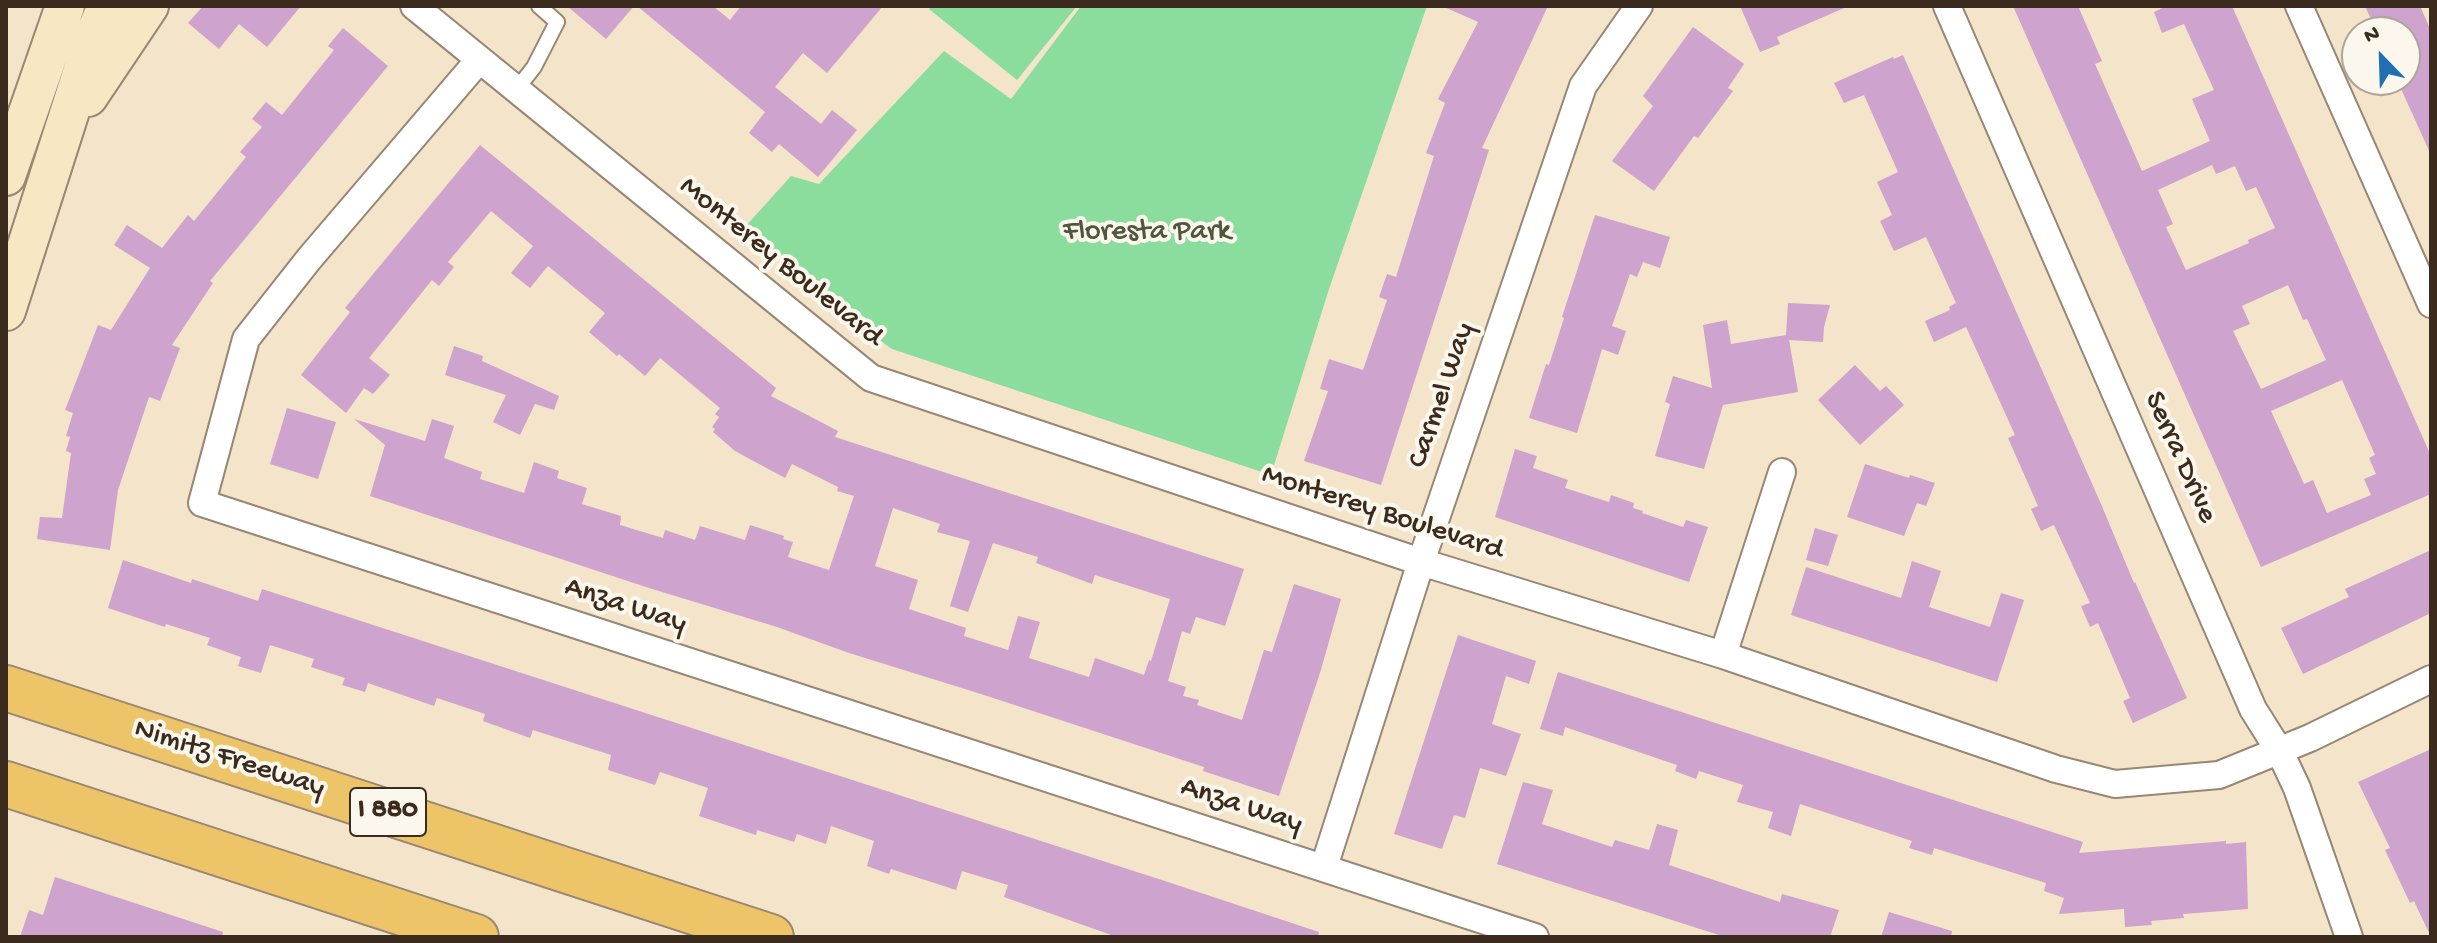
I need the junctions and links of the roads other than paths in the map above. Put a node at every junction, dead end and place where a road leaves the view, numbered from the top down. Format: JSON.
{"nodes":[{"id":1,"x":65,"y":6,"type":"edge"},
{"id":2,"x":107,"y":6,"type":"edge"},
{"id":3,"x":149,"y":6,"type":"edge"},
{"id":4,"x":414,"y":6,"type":"edge"},
{"id":5,"x":539,"y":6,"type":"edge"},
{"id":6,"x":1639,"y":6,"type":"edge"},
{"id":7,"x":1947,"y":6,"type":"edge"},
{"id":8,"x":2299,"y":6,"type":"edge"},
{"id":9,"x":479,"y":60,"type":"junction"},
{"id":10,"x":516,"y":90,"type":"junction"},
{"id":11,"x":61,"y":136,"type":"junction"},
{"id":12,"x":6,"y":176,"type":"edge"},
{"id":13,"x":2431,"y":304,"type":"edge"},
{"id":14,"x":6,"y":311,"type":"edge"},
{"id":15,"x":1782,"y":472,"type":"dead end"},
{"id":16,"x":1421,"y":562,"type":"junction"},
{"id":17,"x":1723,"y":655,"type":"junction"},
{"id":18,"x":2431,"y":679,"type":"edge"},
{"id":19,"x":6,"y":688,"type":"edge"},
{"id":20,"x":2280,"y":752,"type":"junction"},
{"id":21,"x":6,"y":784,"type":"edge"},
{"id":22,"x":1324,"y":867,"type":"junction"},
{"id":23,"x":476,"y":937,"type":"edge"},
{"id":24,"x":771,"y":937,"type":"edge"},
{"id":25,"x":1535,"y":937,"type":"edge"},
{"id":26,"x":2349,"y":937,"type":"edge"}],
"edges":[{"from":1,"to":12,"type":"street"},
{"from":2,"to":11,"type":"street"},
{"from":3,"to":11,"type":"street"},
{"from":4,"to":9,"type":"street","name":"Monterey Boulevard"},
{"from":5,"to":10,"type":"lane"},
{"from":6,"to":16,"type":"street","name":"Carmel Way"},
{"from":7,"to":20,"type":"street","name":"Serra Drive"},
{"from":8,"to":13,"type":"street"},
{"from":9,"to":10,"type":"street","name":"Monterey Boulevard"},
{"from":9,"to":22,"type":"street","name":"Anza Way"},
{"from":10,"to":16,"type":"street","name":"Monterey Boulevard"},
{"from":11,"to":14,"type":"street"},
{"from":15,"to":17,"type":"street"},
{"from":16,"to":17,"type":"street","name":"Monterey Boulevard"},
{"from":16,"to":22,"type":"street","name":"Carmel Way"},
{"from":17,"to":20,"type":"street","name":"Monterey Boulevard"},
{"from":18,"to":20,"type":"street","name":"Monterey Boulevard"},
{"from":19,"to":24,"type":"highway","name":"Nimitz Freeway","number":"I 880"},
{"from":20,"to":26,"type":"street","name":"Serra Drive"},
{"from":21,"to":23,"type":"highway"},
{"from":22,"to":25,"type":"street","name":"Anza Way"}]}
